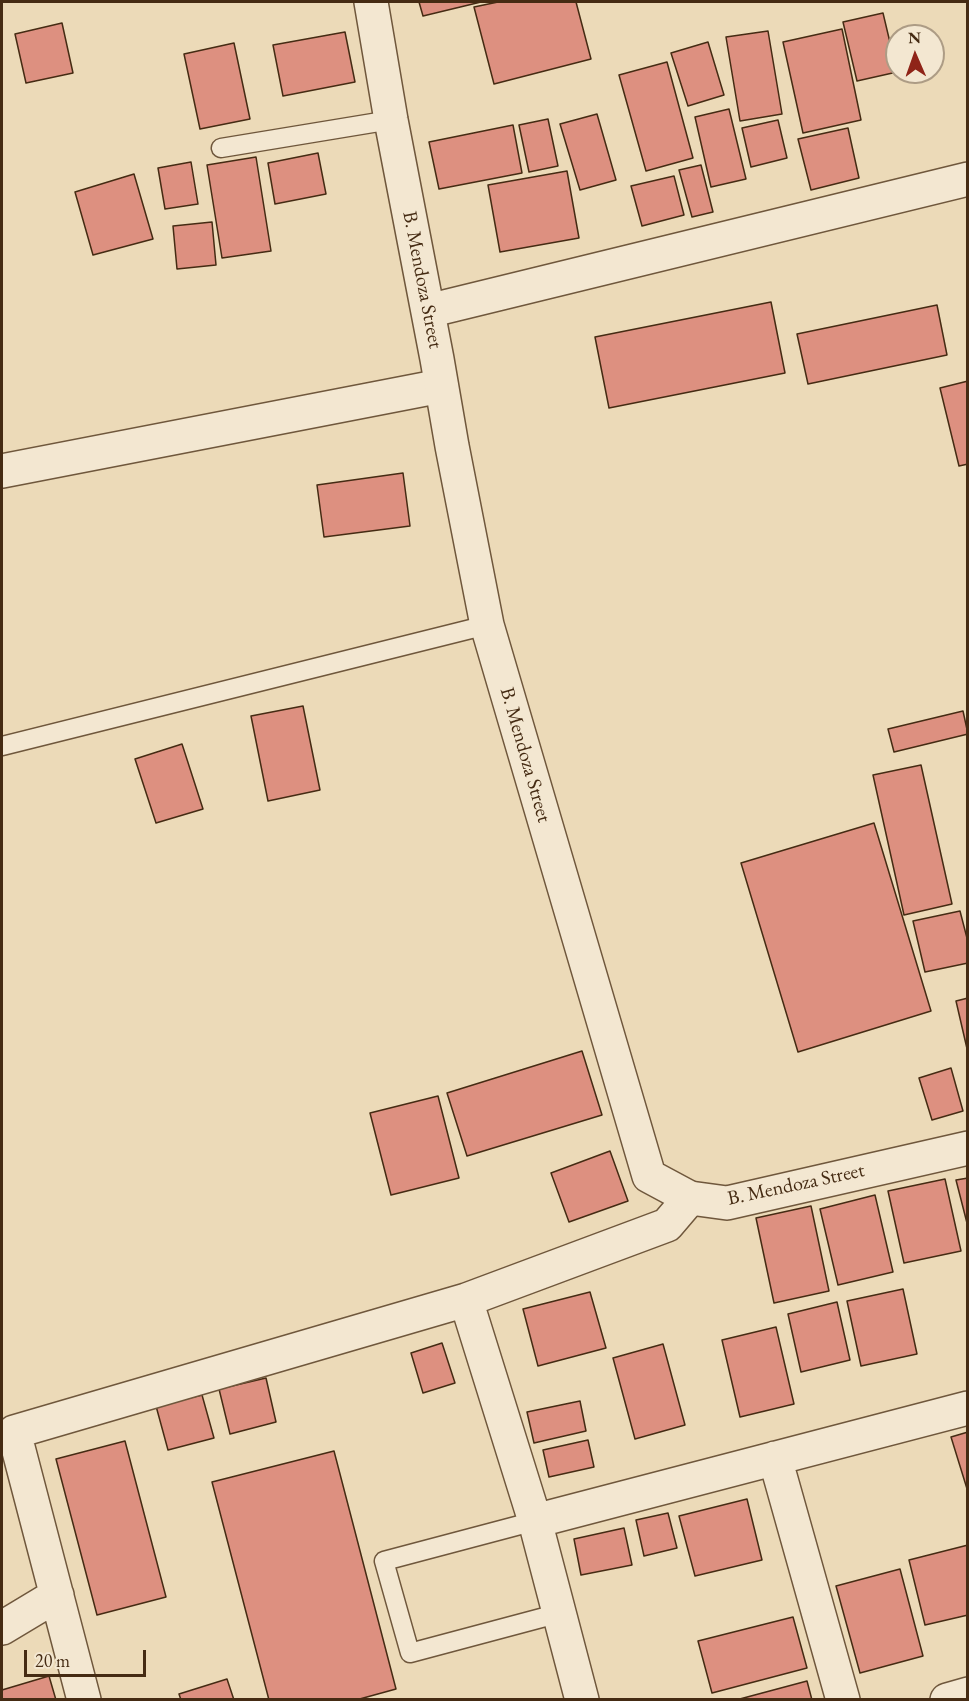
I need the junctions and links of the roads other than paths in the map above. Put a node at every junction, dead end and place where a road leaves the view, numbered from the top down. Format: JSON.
{"nodes":[{"id":1,"x":371,"y":2,"type":"edge"},
{"id":2,"x":391,"y":120,"type":"junction"},
{"id":3,"x":221,"y":148,"type":"dead end"},
{"id":4,"x":968,"y":179,"type":"edge"},
{"id":5,"x":428,"y":311,"type":"junction"},
{"id":6,"x":441,"y":386,"type":"junction"},
{"id":7,"x":2,"y":471,"type":"edge"},
{"id":8,"x":487,"y":625,"type":"junction"},
{"id":9,"x":2,"y":746,"type":"edge"},
{"id":10,"x":968,"y":1148,"type":"edge"},
{"id":11,"x":690,"y":1198,"type":"junction"},
{"id":12,"x":466,"y":1300,"type":"junction"},
{"id":13,"x":968,"y":1408,"type":"edge"},
{"id":14,"x":775,"y":1458,"type":"junction"},
{"id":15,"x":535,"y":1521,"type":"junction"},
{"id":16,"x":57,"y":1595,"type":"junction"},
{"id":17,"x":560,"y":1613,"type":"junction"},
{"id":18,"x":2,"y":1628,"type":"edge"},
{"id":19,"x":968,"y":1694,"type":"edge"},
{"id":20,"x":84,"y":1700,"type":"edge"},
{"id":21,"x":582,"y":1700,"type":"edge"},
{"id":22,"x":843,"y":1700,"type":"edge"},
{"id":23,"x":946,"y":1700,"type":"edge"}],
"edges":[{"from":1,"to":2,"type":"street","name":"B. Mendoza Street"},
{"from":2,"to":3,"type":"lane"},
{"from":2,"to":5,"type":"street","name":"B. Mendoza Street"},
{"from":4,"to":5,"type":"street"},
{"from":5,"to":6,"type":"street","name":"B. Mendoza Street"},
{"from":6,"to":7,"type":"street"},
{"from":6,"to":8,"type":"street","name":"B. Mendoza Street"},
{"from":8,"to":9,"type":"lane"},
{"from":8,"to":11,"type":"street","name":"B. Mendoza Street"},
{"from":10,"to":11,"type":"street","name":"B. Mendoza Street"},
{"from":11,"to":12,"type":"street"},
{"from":12,"to":15,"type":"street"},
{"from":12,"to":16,"type":"street"},
{"from":13,"to":14,"type":"street"},
{"from":14,"to":15,"type":"street"},
{"from":14,"to":22,"type":"street"},
{"from":15,"to":17,"type":"street"},
{"from":15,"to":17,"type":"lane"},
{"from":16,"to":18,"type":"street"},
{"from":16,"to":20,"type":"street"},
{"from":17,"to":21,"type":"street"},
{"from":19,"to":23,"type":"street"}]}
